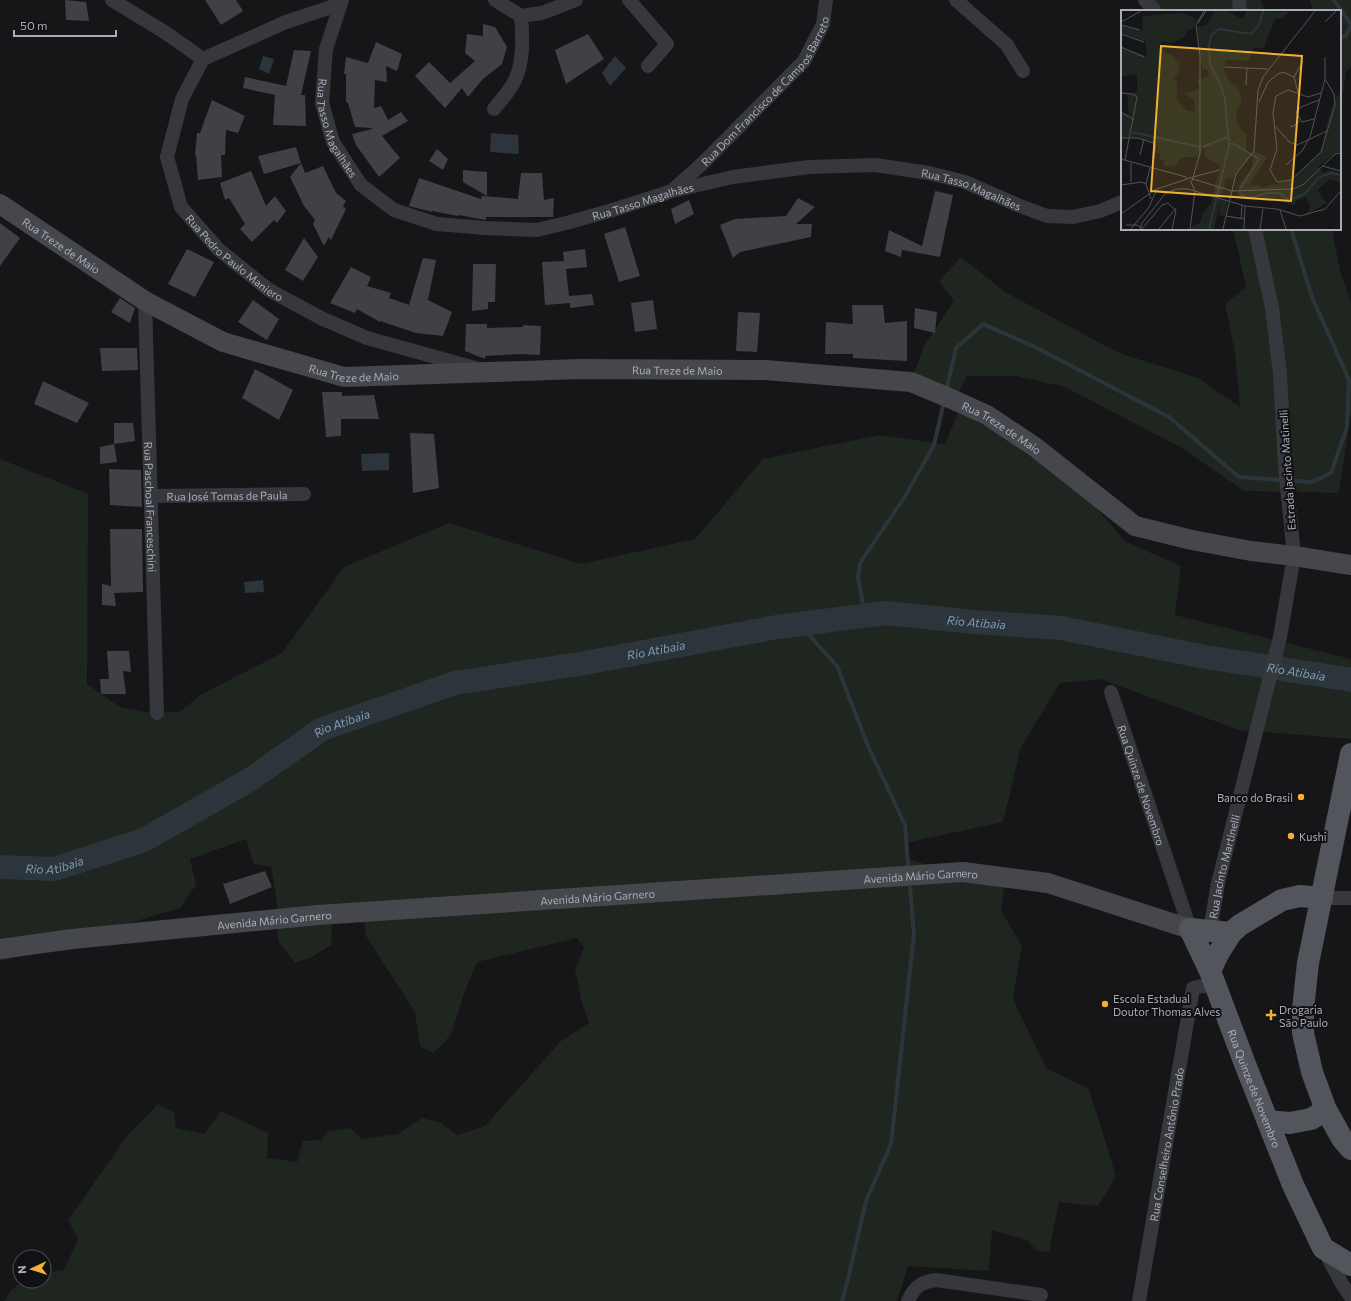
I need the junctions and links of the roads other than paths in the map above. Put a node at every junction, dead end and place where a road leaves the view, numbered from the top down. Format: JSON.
{"nodes":[{"id":1,"x":112,"y":0,"type":"edge"},
{"id":2,"x":495,"y":0,"type":"edge"},
{"id":3,"x":576,"y":0,"type":"edge"},
{"id":4,"x":629,"y":0,"type":"edge"},
{"id":5,"x":826,"y":0,"type":"edge"},
{"id":6,"x":956,"y":0,"type":"edge"},
{"id":7,"x":1145,"y":0,"type":"edge"},
{"id":8,"x":1239,"y":0,"type":"edge"},
{"id":9,"x":341,"y":2,"type":"edge"},
{"id":10,"x":1154,"y":10,"type":"edge"},
{"id":11,"x":1240,"y":10,"type":"edge"},
{"id":12,"x":521,"y":16,"type":"junction"},
{"id":13,"x":203,"y":59,"type":"junction"},
{"id":14,"x":648,"y":66,"type":"dead end"},
{"id":15,"x":1023,"y":72,"type":"dead end"},
{"id":16,"x":494,"y":109,"type":"dead end"},
{"id":17,"x":672,"y":190,"type":"junction"},
{"id":18,"x":1121,"y":202,"type":"edge"},
{"id":19,"x":0,"y":204,"type":"edge"},
{"id":20,"x":1255,"y":230,"type":"edge"},
{"id":21,"x":145,"y":300,"type":"junction"},
{"id":22,"x":489,"y":372,"type":"junction"},
{"id":23,"x":304,"y":494,"type":"dead end"},
{"id":24,"x":151,"y":496,"type":"junction"},
{"id":25,"x":1294,"y":556,"type":"junction"},
{"id":26,"x":1351,"y":565,"type":"edge"},
{"id":27,"x":1111,"y":692,"type":"dead end"},
{"id":28,"x":1262,"y":710,"type":"joint"},
{"id":29,"x":157,"y":713,"type":"dead end"},
{"id":30,"x":1351,"y":754,"type":"edge"},
{"id":31,"x":1322,"y":898,"type":"junction"},
{"id":32,"x":1351,"y":898,"type":"edge"},
{"id":33,"x":1210,"y":931,"type":"junction"},
{"id":34,"x":0,"y":949,"type":"edge"},
{"id":35,"x":1213,"y":979,"type":"junction"},
{"id":36,"x":1326,"y":1110,"type":"junction"},
{"id":37,"x":1268,"y":1121,"type":"junction"},
{"id":38,"x":1351,"y":1149,"type":"edge"},
{"id":39,"x":1323,"y":1248,"type":"junction"},
{"id":40,"x":1351,"y":1265,"type":"edge"},
{"id":41,"x":1041,"y":1295,"type":"dead end"},
{"id":42,"x":1351,"y":1297,"type":"edge"},
{"id":43,"x":908,"y":1301,"type":"edge"},
{"id":44,"x":1139,"y":1301,"type":"edge"}],
"edges":[{"from":1,"to":13,"type":"street"},
{"from":2,"to":12,"type":"street"},
{"from":3,"to":12,"type":"street"},
{"from":4,"to":14,"type":"street"},
{"from":5,"to":17,"type":"street","name":"Rua Dom Francisco de Campos Barreto"},
{"from":6,"to":15,"type":"street"},
{"from":7,"to":10,"type":"street"},
{"from":8,"to":11,"type":"street"},
{"from":9,"to":13,"type":"street"},
{"from":9,"to":17,"type":"street","name":"Rua Tasso Magalhães"},
{"from":12,"to":16,"type":"street"},
{"from":13,"to":22,"type":"street","name":"Rua Pedro Paulo Maniero"},
{"from":17,"to":18,"type":"street","name":"Rua Tasso Magalhães"},
{"from":19,"to":21,"type":"street","name":"Rua Treze de Maio"},
{"from":20,"to":25,"type":"street","name":"Estrada Jacinto Matinelli"},
{"from":21,"to":22,"type":"street","name":"Rua Treze de Maio"},
{"from":21,"to":24,"type":"street","name":"Rua Paschoal Franceschini"},
{"from":22,"to":25,"type":"street","name":"Rua Treze de Maio"},
{"from":23,"to":24,"type":"street","name":"Rua José Tomas de Paula"},
{"from":24,"to":29,"type":"street","name":"Rua Paschoal Franceschini"},
{"from":25,"to":26,"type":"street","name":"Rua Treze de Maio"},
{"from":25,"to":28,"type":"street","name":"Estrada Jacinto Matinelli"},
{"from":27,"to":33,"type":"street","name":"Rua Quinze de Novembro"},
{"from":28,"to":33,"type":"street","name":"Rua Jacinto Martinelli"},
{"from":30,"to":31,"type":"main road"},
{"from":31,"to":32,"type":"street"},
{"from":31,"to":33,"type":"main road"},
{"from":31,"to":36,"type":"main road"},
{"from":33,"to":34,"type":"street","name":"Avenida Mário Garnero"},
{"from":33,"to":35,"type":"main road","name":"Rua Quinze de Novembro"},
{"from":33,"to":35,"type":"main road"},
{"from":35,"to":37,"type":"main road","name":"Rua Quinze de Novembro"},
{"from":35,"to":44,"type":"street","name":"Rua Conselheiro Antônio Prado"},
{"from":36,"to":37,"type":"main road"},
{"from":36,"to":38,"type":"main road"},
{"from":37,"to":39,"type":"main road","name":"Rua Quinze de Novembro"},
{"from":39,"to":40,"type":"main road"},
{"from":39,"to":42,"type":"street"},
{"from":41,"to":43,"type":"street"}]}
